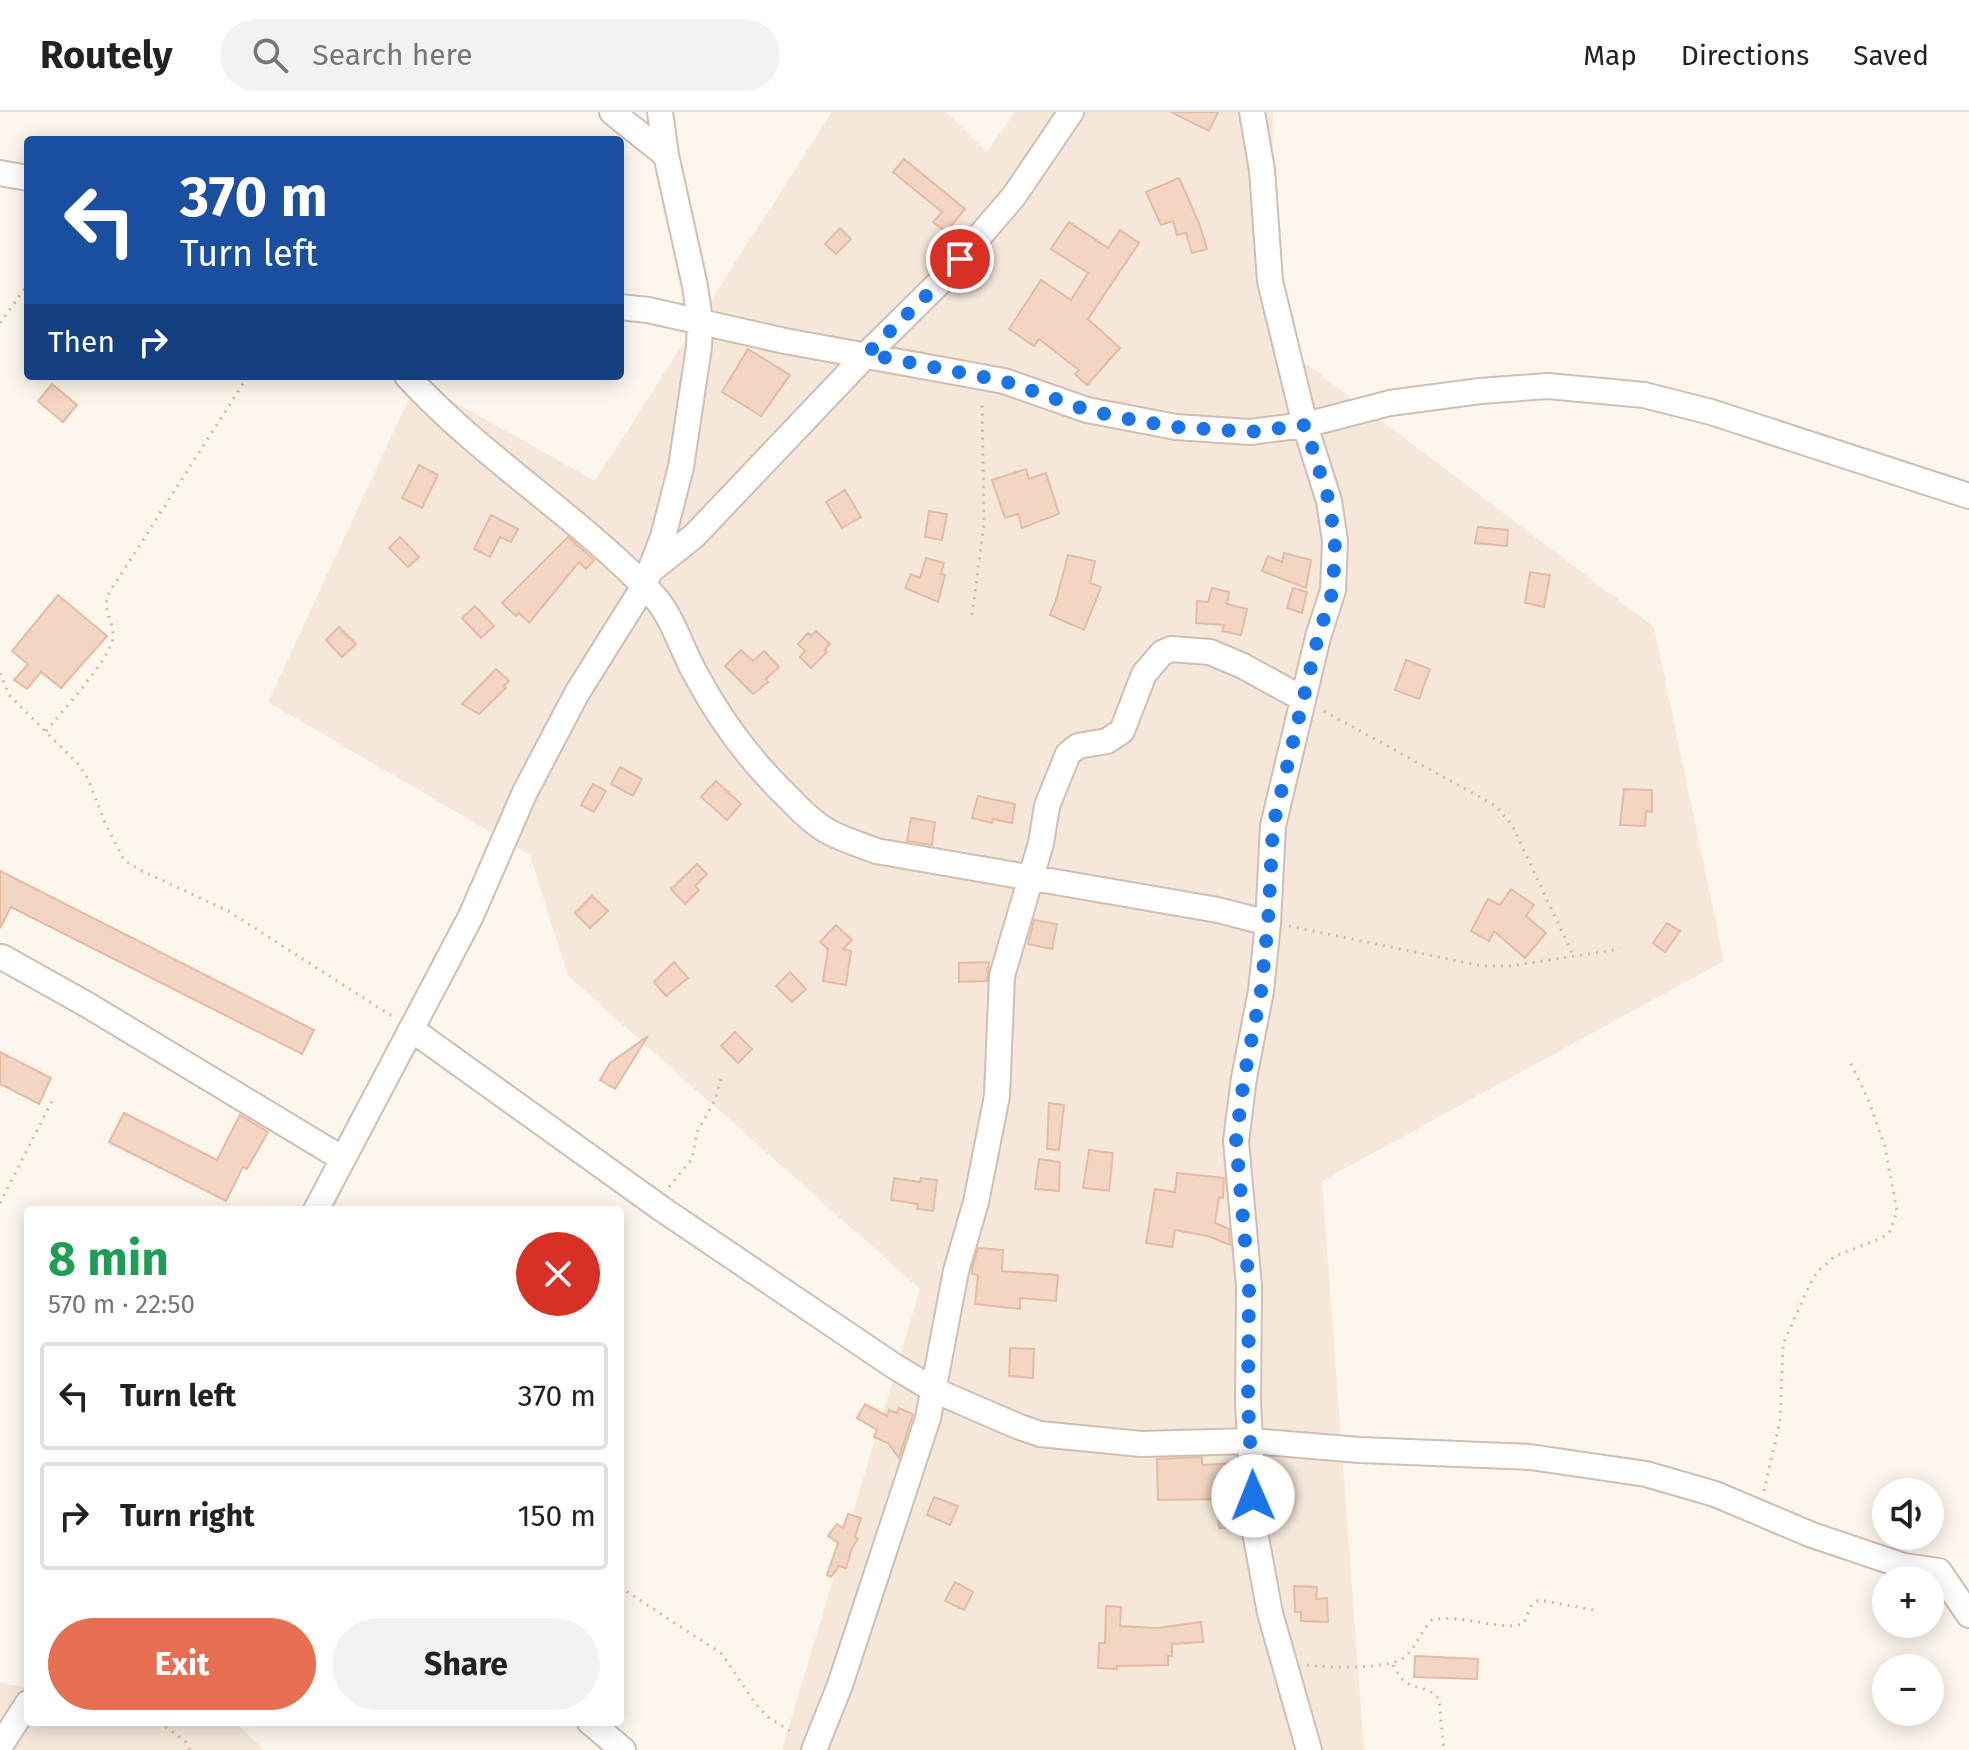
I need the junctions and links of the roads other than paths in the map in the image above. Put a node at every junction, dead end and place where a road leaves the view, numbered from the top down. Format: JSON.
{"nodes":[{"id":1,"x":612,"y":112,"type":"edge"},
{"id":2,"x":660,"y":112,"type":"edge"},
{"id":3,"x":1071,"y":112,"type":"edge"},
{"id":4,"x":1252,"y":112,"type":"edge"},
{"id":5,"x":666,"y":155,"type":"junction"},
{"id":6,"x":0,"y":173,"type":"edge"},
{"id":7,"x":24,"y":177,"type":"edge"},
{"id":8,"x":624,"y":308,"type":"edge"},
{"id":9,"x":700,"y":320,"type":"junction"},
{"id":10,"x":867,"y":354,"type":"junction"},
{"id":11,"x":411,"y":380,"type":"edge"},
{"id":12,"x":1305,"y":425,"type":"junction"},
{"id":13,"x":1969,"y":496,"type":"edge"},
{"id":14,"x":647,"y":579,"type":"junction"},
{"id":15,"x":1303,"y":699,"type":"junction"},
{"id":16,"x":1030,"y":876,"type":"junction"},
{"id":17,"x":1268,"y":923,"type":"junction"},
{"id":18,"x":2,"y":957,"type":"dead end"},
{"id":19,"x":411,"y":1029,"type":"junction"},
{"id":20,"x":343,"y":1159,"type":"junction"},
{"id":21,"x":318,"y":1206,"type":"edge"},
{"id":22,"x":934,"y":1390,"type":"junction"},
{"id":23,"x":1252,"y":1441,"type":"junction"},
{"id":24,"x":1969,"y":1615,"type":"edge"},
{"id":25,"x":24,"y":1709,"type":"edge"},
{"id":26,"x":595,"y":1726,"type":"edge"},
{"id":27,"x":0,"y":1746,"type":"edge"},
{"id":28,"x":815,"y":1748,"type":"edge"},
{"id":29,"x":623,"y":1750,"type":"edge"},
{"id":30,"x":1309,"y":1750,"type":"edge"}],
"edges":[{"from":1,"to":5,"type":"street"},
{"from":2,"to":5,"type":"street"},
{"from":3,"to":10,"type":"street"},
{"from":4,"to":12,"type":"street"},
{"from":5,"to":9,"type":"street"},
{"from":6,"to":7,"type":"street"},
{"from":8,"to":9,"type":"street"},
{"from":9,"to":10,"type":"street"},
{"from":9,"to":14,"type":"street"},
{"from":10,"to":12,"type":"street"},
{"from":10,"to":14,"type":"street"},
{"from":11,"to":14,"type":"street"},
{"from":12,"to":13,"type":"street"},
{"from":12,"to":15,"type":"street"},
{"from":14,"to":16,"type":"street"},
{"from":14,"to":19,"type":"street"},
{"from":15,"to":16,"type":"street"},
{"from":15,"to":17,"type":"street"},
{"from":16,"to":17,"type":"street"},
{"from":16,"to":22,"type":"street"},
{"from":17,"to":23,"type":"street"},
{"from":18,"to":20,"type":"street"},
{"from":19,"to":20,"type":"street"},
{"from":19,"to":22,"type":"street"},
{"from":20,"to":21,"type":"street"},
{"from":22,"to":23,"type":"street"},
{"from":22,"to":28,"type":"street"},
{"from":23,"to":24,"type":"street"},
{"from":23,"to":30,"type":"street"},
{"from":25,"to":27,"type":"street"},
{"from":26,"to":29,"type":"street"}]}
